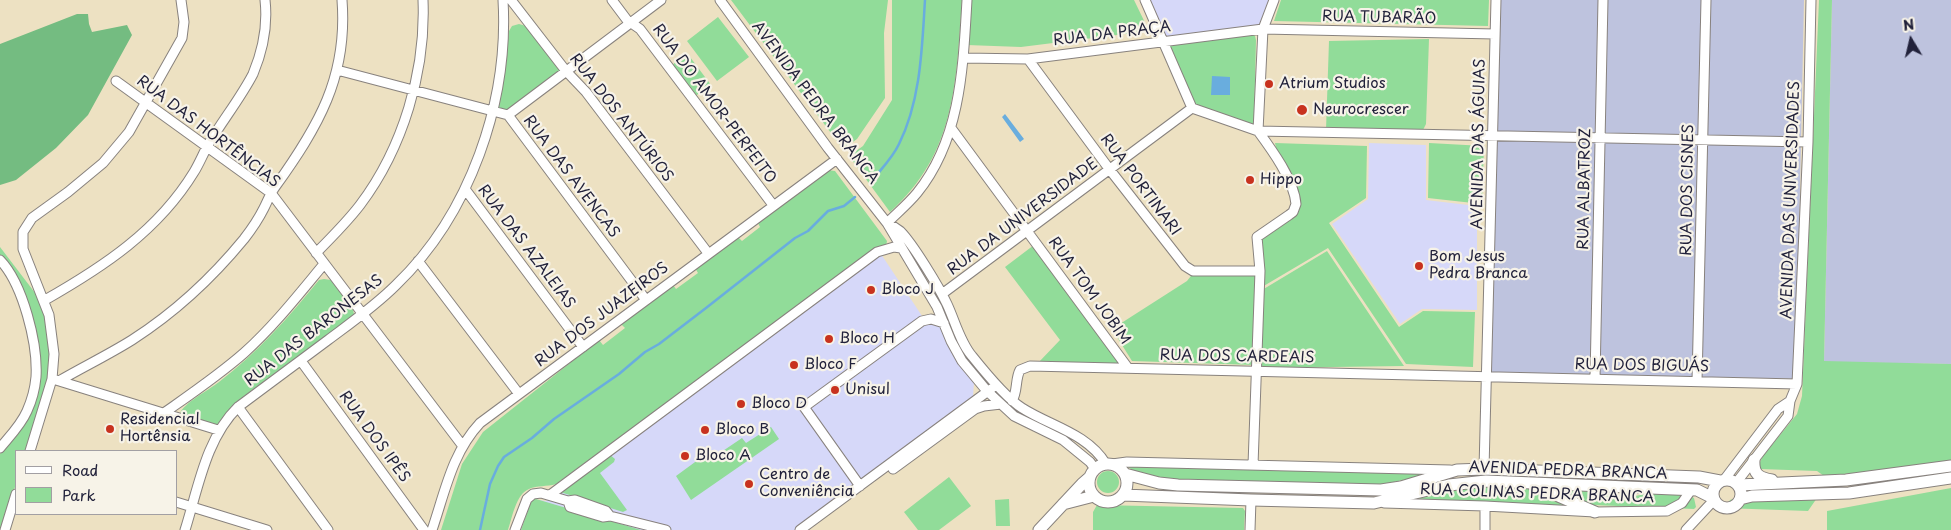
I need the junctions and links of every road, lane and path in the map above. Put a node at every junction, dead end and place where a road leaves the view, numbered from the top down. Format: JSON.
{"nodes":[{"id":1,"x":181,"y":0,"type":"edge"},
{"id":2,"x":264,"y":0,"type":"edge"},
{"id":3,"x":342,"y":0,"type":"edge"},
{"id":4,"x":423,"y":0,"type":"edge"},
{"id":5,"x":503,"y":0,"type":"edge"},
{"id":6,"x":511,"y":0,"type":"edge"},
{"id":7,"x":612,"y":0,"type":"edge"},
{"id":8,"x":661,"y":0,"type":"edge"},
{"id":9,"x":720,"y":0,"type":"edge"},
{"id":10,"x":967,"y":0,"type":"edge"},
{"id":11,"x":1145,"y":0,"type":"edge"},
{"id":12,"x":1274,"y":0,"type":"edge"},
{"id":13,"x":1496,"y":0,"type":"edge"},
{"id":14,"x":1604,"y":0,"type":"edge"},
{"id":15,"x":1706,"y":0,"type":"edge"},
{"id":16,"x":1810,"y":0,"type":"edge"},
{"id":17,"x":630,"y":23,"type":"junction"},
{"id":18,"x":1263,"y":29,"type":"junction"},
{"id":19,"x":1495,"y":34,"type":"junction"},
{"id":20,"x":1162,"y":41,"type":"junction"},
{"id":21,"x":964,"y":58,"type":"junction"},
{"id":22,"x":1028,"y":59,"type":"junction"},
{"id":23,"x":337,"y":70,"type":"junction"},
{"id":24,"x":566,"y":71,"type":"junction"},
{"id":25,"x":116,"y":81,"type":"dead end"},
{"id":26,"x":414,"y":90,"type":"junction"},
{"id":27,"x":147,"y":102,"type":"junction"},
{"id":28,"x":1192,"y":108,"type":"junction"},
{"id":29,"x":493,"y":111,"type":"junction"},
{"id":30,"x":508,"y":115,"type":"junction"},
{"id":31,"x":952,"y":128,"type":"junction"},
{"id":32,"x":1258,"y":131,"type":"junction"},
{"id":33,"x":1492,"y":136,"type":"junction"},
{"id":34,"x":1600,"y":138,"type":"junction"},
{"id":35,"x":1703,"y":140,"type":"junction"},
{"id":36,"x":1808,"y":142,"type":"junction"},
{"id":37,"x":208,"y":146,"type":"junction"},
{"id":38,"x":837,"y":159,"type":"junction"},
{"id":39,"x":1110,"y":170,"type":"junction"},
{"id":40,"x":465,"y":189,"type":"junction"},
{"id":41,"x":270,"y":193,"type":"junction"},
{"id":42,"x":773,"y":205,"type":"junction"},
{"id":43,"x":887,"y":223,"type":"junction"},
{"id":44,"x":1028,"y":231,"type":"junction"},
{"id":45,"x":901,"y":248,"type":"junction"},
{"id":46,"x":884,"y":249,"type":"junction"},
{"id":47,"x":316,"y":253,"type":"junction"},
{"id":48,"x":708,"y":253,"type":"junction"},
{"id":49,"x":0,"y":260,"type":"edge"},
{"id":50,"x":418,"y":262,"type":"junction"},
{"id":51,"x":324,"y":264,"type":"junction"},
{"id":52,"x":1260,"y":271,"type":"junction"},
{"id":53,"x":942,"y":294,"type":"junction"},
{"id":54,"x":44,"y":300,"type":"junction"},
{"id":55,"x":646,"y":300,"type":"junction"},
{"id":56,"x":363,"y":314,"type":"junction"},
{"id":57,"x":944,"y":323,"type":"junction"},
{"id":58,"x":583,"y":346,"type":"junction"},
{"id":59,"x":301,"y":361,"type":"junction"},
{"id":60,"x":1128,"y":368,"type":"junction"},
{"id":61,"x":1256,"y":371,"type":"junction"},
{"id":62,"x":1487,"y":376,"type":"junction"},
{"id":63,"x":1594,"y":378,"type":"junction"},
{"id":64,"x":56,"y":380,"type":"junction"},
{"id":65,"x":1697,"y":381,"type":"junction"},
{"id":66,"x":997,"y":384,"type":"junction"},
{"id":67,"x":1797,"y":384,"type":"junction"},
{"id":68,"x":988,"y":391,"type":"junction"},
{"id":69,"x":519,"y":394,"type":"junction"},
{"id":70,"x":1012,"y":400,"type":"junction"},
{"id":71,"x":1790,"y":401,"type":"junction"},
{"id":72,"x":1001,"y":404,"type":"junction"},
{"id":73,"x":238,"y":408,"type":"junction"},
{"id":74,"x":164,"y":413,"type":"junction"},
{"id":75,"x":218,"y":430,"type":"junction"},
{"id":76,"x":462,"y":445,"type":"junction"},
{"id":77,"x":0,"y":448,"type":"edge"},
{"id":78,"x":30,"y":450,"type":"edge"},
{"id":79,"x":1754,"y":460,"type":"junction"},
{"id":80,"x":1253,"y":465,"type":"junction"},
{"id":81,"x":1951,"y":466,"type":"edge"},
{"id":82,"x":1101,"y":469,"type":"junction"},
{"id":83,"x":1484,"y":469,"type":"junction"},
{"id":84,"x":1457,"y":470,"type":"junction"},
{"id":85,"x":1125,"y":474,"type":"junction"},
{"id":86,"x":1951,"y":478,"type":"edge"},
{"id":87,"x":1722,"y":480,"type":"junction"},
{"id":88,"x":1527,"y":482,"type":"junction"},
{"id":89,"x":1798,"y":483,"type":"junction"},
{"id":90,"x":1737,"y":484,"type":"junction"},
{"id":91,"x":860,"y":486,"type":"junction"},
{"id":92,"x":1691,"y":490,"type":"junction"},
{"id":93,"x":550,"y":495,"type":"junction"},
{"id":94,"x":1123,"y":495,"type":"junction"},
{"id":95,"x":1094,"y":496,"type":"junction"},
{"id":96,"x":15,"y":497,"type":"edge"},
{"id":97,"x":1713,"y":499,"type":"junction"},
{"id":98,"x":1740,"y":499,"type":"junction"},
{"id":99,"x":1251,"y":500,"type":"junction"},
{"id":100,"x":178,"y":503,"type":"edge"},
{"id":101,"x":1374,"y":503,"type":"junction"},
{"id":102,"x":1063,"y":504,"type":"junction"},
{"id":103,"x":1485,"y":506,"type":"junction"},
{"id":104,"x":193,"y":507,"type":"junction"},
{"id":105,"x":1595,"y":512,"type":"junction"},
{"id":106,"x":648,"y":528,"type":"edge"},
{"id":107,"x":5,"y":530,"type":"edge"},
{"id":108,"x":185,"y":530,"type":"edge"},
{"id":109,"x":267,"y":530,"type":"edge"},
{"id":110,"x":328,"y":530,"type":"edge"},
{"id":111,"x":424,"y":530,"type":"edge"},
{"id":112,"x":432,"y":530,"type":"edge"},
{"id":113,"x":515,"y":530,"type":"edge"},
{"id":114,"x":666,"y":530,"type":"edge"},
{"id":115,"x":800,"y":530,"type":"edge"},
{"id":116,"x":810,"y":530,"type":"edge"},
{"id":117,"x":1039,"y":530,"type":"edge"},
{"id":118,"x":1250,"y":530,"type":"edge"},
{"id":119,"x":1485,"y":530,"type":"edge"},
{"id":120,"x":1686,"y":530,"type":"edge"}],
"edges":[{"from":1,"to":27,"type":"street"},
{"from":2,"to":37,"type":"street"},
{"from":3,"to":23,"type":"street"},
{"from":4,"to":26,"type":"street"},
{"from":5,"to":29,"type":"street","name":"RUA DAS BARONESAS"},
{"from":6,"to":24,"type":"street","name":"RUA DOS ANTÚRIOS"},
{"from":7,"to":17,"type":"street","name":"RUA DO AMOR-PERFEITO"},
{"from":8,"to":17,"type":"street"},
{"from":9,"to":38,"type":"street","name":"AVENIDA PEDRA BRANCA"},
{"from":10,"to":21,"type":"street"},
{"from":11,"to":20,"type":"street"},
{"from":12,"to":18,"type":"street"},
{"from":13,"to":19,"type":"street","name":"AVENIDA DAS ÁGUIAS"},
{"from":14,"to":34,"type":"street","name":"RUA ALBATROZ"},
{"from":15,"to":35,"type":"street","name":"RUA DOS CISNES"},
{"from":16,"to":36,"type":"street","name":"AVENIDA DAS UNIVERSIDADES"},
{"from":17,"to":24,"type":"street"},
{"from":17,"to":42,"type":"street","name":"RUA DO AMOR-PERFEITO"},
{"from":18,"to":19,"type":"street","name":"RUA TUBARÃO"},
{"from":18,"to":20,"type":"street","name":"RUA DA PRAÇA"},
{"from":18,"to":32,"type":"street"},
{"from":19,"to":33,"type":"street","name":"AVENIDA DAS ÁGUIAS"},
{"from":20,"to":22,"type":"street","name":"RUA DA PRAÇA"},
{"from":20,"to":28,"type":"street"},
{"from":21,"to":22,"type":"street","name":"RUA DA PRAÇA"},
{"from":21,"to":31,"type":"street"},
{"from":22,"to":39,"type":"street","name":"RUA PORTINARI"},
{"from":23,"to":26,"type":"street","name":"RUA DAS AVENCAS"},
{"from":23,"to":41,"type":"street"},
{"from":24,"to":30,"type":"street"},
{"from":24,"to":48,"type":"street","name":"RUA DOS ANTÚRIOS"},
{"from":25,"to":27,"type":"street","name":"RUA DAS HORTÊNCIAS"},
{"from":26,"to":29,"type":"street","name":"RUA DAS AVENCAS"},
{"from":26,"to":47,"type":"street"},
{"from":27,"to":37,"type":"street","name":"RUA DAS HORTÊNCIAS"},
{"from":27,"to":54,"type":"street"},
{"from":28,"to":32,"type":"street"},
{"from":28,"to":39,"type":"street","name":"RUA DA UNIVERSIDADE"},
{"from":29,"to":30,"type":"street","name":"RUA DAS AVENCAS"},
{"from":29,"to":40,"type":"street","name":"RUA DAS BARONESAS"},
{"from":30,"to":55,"type":"street","name":"RUA DAS AVENCAS"},
{"from":31,"to":43,"type":"street"},
{"from":31,"to":44,"type":"street","name":"RUA TOM JOBIM"},
{"from":32,"to":33,"type":"street"},
{"from":32,"to":52,"type":"street"},
{"from":33,"to":34,"type":"street"},
{"from":33,"to":62,"type":"street","name":"AVENIDA DAS ÁGUIAS"},
{"from":34,"to":35,"type":"street"},
{"from":34,"to":63,"type":"street","name":"RUA ALBATROZ"},
{"from":35,"to":36,"type":"street"},
{"from":35,"to":65,"type":"street","name":"RUA DOS CISNES"},
{"from":36,"to":67,"type":"street","name":"AVENIDA DAS UNIVERSIDADES"},
{"from":37,"to":41,"type":"street","name":"RUA DAS HORTÊNCIAS"},
{"from":37,"to":54,"type":"street"},
{"from":38,"to":42,"type":"street","name":"RUA DOS JUAZEIROS"},
{"from":38,"to":43,"type":"street","name":"AVENIDA PEDRA BRANCA"},
{"from":39,"to":44,"type":"street","name":"RUA DA UNIVERSIDADE"},
{"from":39,"to":52,"type":"street","name":"RUA PORTINARI"},
{"from":40,"to":50,"type":"street","name":"RUA DAS BARONESAS"},
{"from":40,"to":58,"type":"street","name":"RUA DAS AZALEIAS"},
{"from":41,"to":47,"type":"street","name":"RUA DAS HORTÊNCIAS"},
{"from":41,"to":64,"type":"street"},
{"from":42,"to":48,"type":"street","name":"RUA DOS JUAZEIROS"},
{"from":43,"to":45,"type":"street","name":"AVENIDA PEDRA BRANCA"},
{"from":43,"to":46,"type":"street"},
{"from":43,"to":53,"type":"street","name":"AVENIDA PEDRA BRANCA"},
{"from":44,"to":53,"type":"street","name":"RUA DA UNIVERSIDADE"},
{"from":44,"to":60,"type":"street","name":"RUA TOM JOBIM"},
{"from":45,"to":46,"type":"street"},
{"from":45,"to":57,"type":"street","name":"AVENIDA PEDRA BRANCA"},
{"from":46,"to":93,"type":"street"},
{"from":47,"to":51,"type":"street","name":"RUA DAS HORTÊNCIAS"},
{"from":48,"to":55,"type":"street","name":"RUA DOS JUAZEIROS"},
{"from":49,"to":77,"type":"street"},
{"from":50,"to":56,"type":"street","name":"RUA DAS BARONESAS"},
{"from":50,"to":69,"type":"street"},
{"from":51,"to":56,"type":"street","name":"RUA DAS HORTÊNCIAS"},
{"from":51,"to":74,"type":"street"},
{"from":52,"to":61,"type":"street"},
{"from":53,"to":66,"type":"street","name":"AVENIDA PEDRA BRANCA"},
{"from":54,"to":64,"type":"street"},
{"from":55,"to":58,"type":"street","name":"RUA DOS JUAZEIROS"},
{"from":56,"to":59,"type":"street","name":"RUA DAS BARONESAS"},
{"from":56,"to":76,"type":"street","name":"RUA DAS HORTÊNCIAS"},
{"from":57,"to":68,"type":"street","name":"AVENIDA PEDRA BRANCA"},
{"from":57,"to":91,"type":"street"},
{"from":58,"to":69,"type":"street","name":"RUA DOS JUAZEIROS"},
{"from":59,"to":73,"type":"street","name":"RUA DAS BARONESAS"},
{"from":59,"to":111,"type":"street","name":"RUA DOS IPÊS"},
{"from":60,"to":61,"type":"street","name":"RUA DOS CARDEAIS"},
{"from":60,"to":70,"type":"street","name":"RUA DOS CARDEAIS"},
{"from":61,"to":62,"type":"street","name":"RUA DOS CARDEAIS"},
{"from":61,"to":80,"type":"street"},
{"from":62,"to":63,"type":"street","name":"RUA DOS BIGUÁS"},
{"from":62,"to":83,"type":"street","name":"AVENIDA DAS ÁGUIAS"},
{"from":63,"to":65,"type":"street","name":"RUA DOS BIGUÁS"},
{"from":64,"to":74,"type":"street"},
{"from":64,"to":78,"type":"street"},
{"from":65,"to":67,"type":"street","name":"RUA DOS BIGUÁS"},
{"from":66,"to":68,"type":"street"},
{"from":66,"to":70,"type":"street","name":"AVENIDA PEDRA BRANCA"},
{"from":67,"to":71,"type":"street","name":"AVENIDA DAS UNIVERSIDADES"},
{"from":68,"to":72,"type":"street","name":"AVENIDA PEDRA BRANCA"},
{"from":68,"to":91,"type":"street"},
{"from":69,"to":76,"type":"street","name":"RUA DOS JUAZEIROS"},
{"from":70,"to":82,"type":"street","name":"AVENIDA PEDRA BRANCA"},
{"from":71,"to":79,"type":"street","name":"AVENIDA DAS UNIVERSIDADES"},
{"from":71,"to":87,"type":"street","name":"AVENIDA DAS UNIVERSIDADES"},
{"from":72,"to":82,"type":"street","name":"AVENIDA PEDRA BRANCA"},
{"from":72,"to":116,"type":"street"},
{"from":73,"to":75,"type":"street","name":"RUA DAS BARONESAS"},
{"from":73,"to":110,"type":"street"},
{"from":74,"to":75,"type":"street"},
{"from":75,"to":104,"type":"street"},
{"from":76,"to":112,"type":"street","name":"RUA DOS JUAZEIROS"},
{"from":79,"to":89,"type":"main road"},
{"from":79,"to":90,"type":"street","name":"AVENIDA DAS UNIVERSIDADES"},
{"from":80,"to":82,"type":"street","name":"AVENIDA PEDRA BRANCA"},
{"from":80,"to":84,"type":"street","name":"AVENIDA PEDRA BRANCA"},
{"from":81,"to":89,"type":"main road"},
{"from":82,"to":85,"type":"main road"},
{"from":82,"to":95,"type":"main road"},
{"from":82,"to":102,"type":"main road"},
{"from":83,"to":84,"type":"main road","name":"AVENIDA PEDRA BRANCA"},
{"from":83,"to":87,"type":"main road","name":"AVENIDA PEDRA BRANCA"},
{"from":84,"to":85,"type":"main road","name":"AVENIDA PEDRA BRANCA"},
{"from":85,"to":94,"type":"main road"},
{"from":86,"to":98,"type":"main road"},
{"from":87,"to":90,"type":"main road"},
{"from":87,"to":97,"type":"main road"},
{"from":88,"to":92,"type":"main road","name":"AVENIDA PEDRA BRANCA"},
{"from":88,"to":101,"type":"main road","name":"AVENIDA PEDRA BRANCA"},
{"from":88,"to":105,"type":"main road"},
{"from":89,"to":90,"type":"main road"},
{"from":90,"to":98,"type":"main road"},
{"from":91,"to":115,"type":"street"},
{"from":92,"to":97,"type":"main road","name":"AVENIDA PEDRA BRANCA"},
{"from":92,"to":105,"type":"street","name":"RUA COLINAS PEDRA BRANCA"},
{"from":93,"to":106,"type":"street"},
{"from":93,"to":113,"type":"street"},
{"from":94,"to":95,"type":"main road"},
{"from":94,"to":99,"type":"main road","name":"AVENIDA PEDRA BRANCA"},
{"from":95,"to":102,"type":"main road"},
{"from":96,"to":107,"type":"street"},
{"from":97,"to":98,"type":"main road"},
{"from":97,"to":120,"type":"street"},
{"from":99,"to":101,"type":"main road","name":"AVENIDA PEDRA BRANCA"},
{"from":99,"to":118,"type":"street"},
{"from":100,"to":104,"type":"street"},
{"from":101,"to":103,"type":"street","name":"RUA COLINAS PEDRA BRANCA"},
{"from":102,"to":117,"type":"main road"},
{"from":103,"to":105,"type":"street","name":"RUA COLINAS PEDRA BRANCA"},
{"from":103,"to":119,"type":"street"},
{"from":104,"to":108,"type":"street"},
{"from":104,"to":109,"type":"street"},
{"from":106,"to":114,"type":"street"}]}
